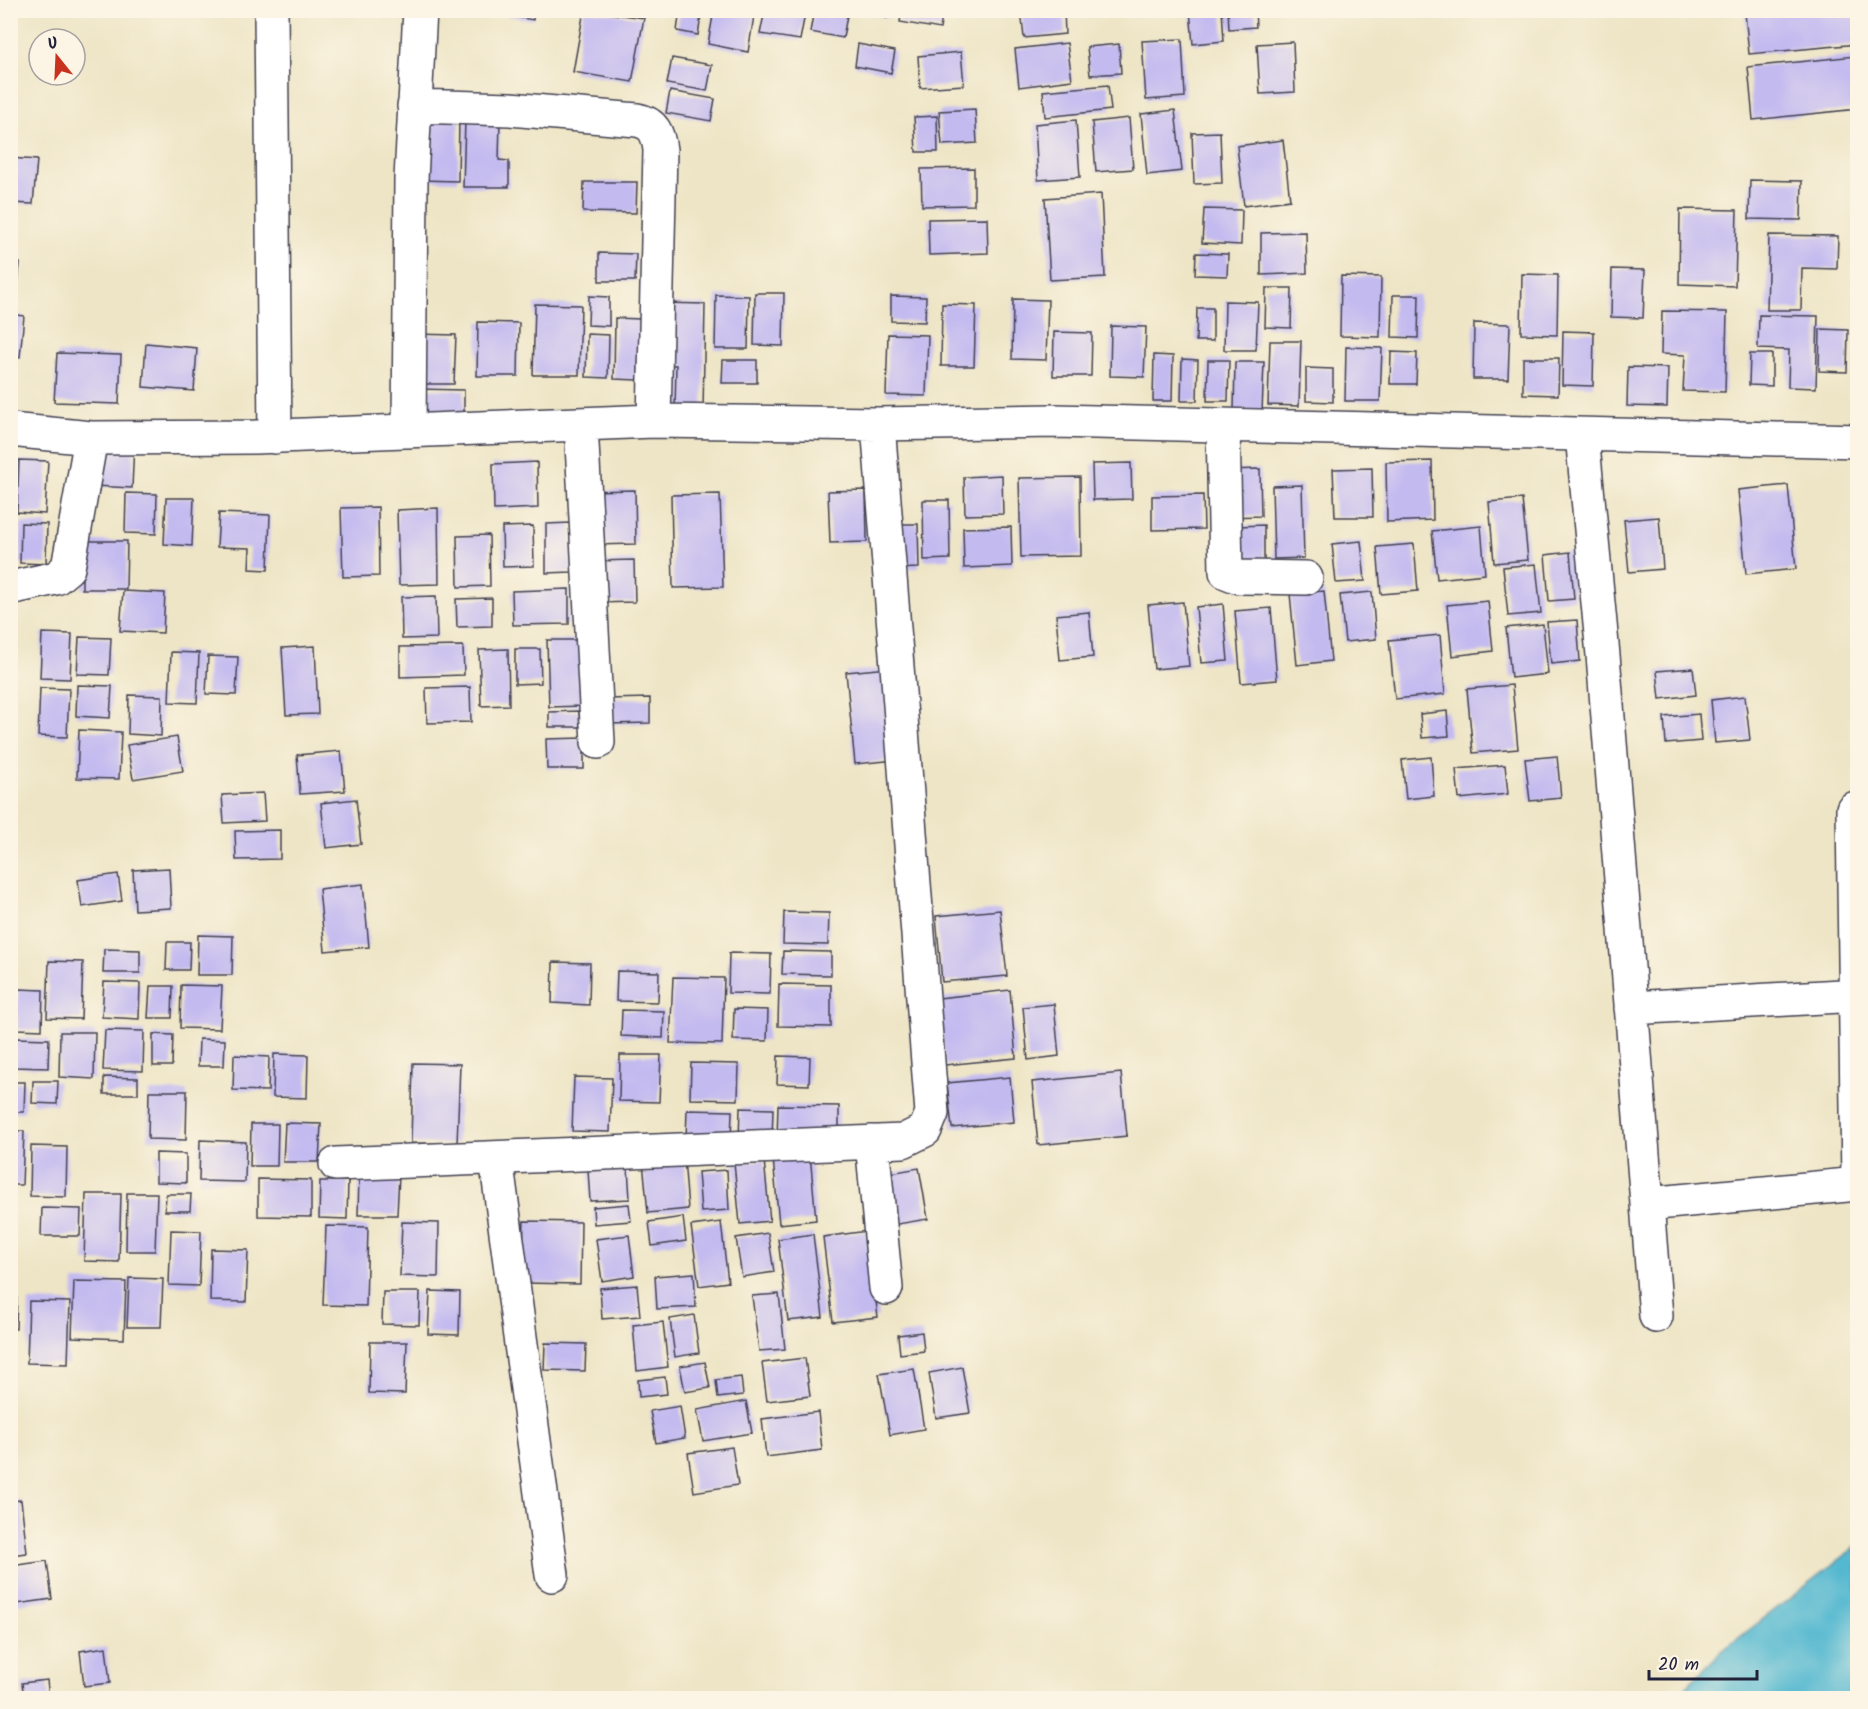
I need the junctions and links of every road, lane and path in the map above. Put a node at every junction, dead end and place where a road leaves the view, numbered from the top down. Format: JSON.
{"nodes":[{"id":1,"x":271,"y":10,"type":"edge"},
{"id":2,"x":420,"y":10,"type":"edge"},
{"id":3,"x":414,"y":106,"type":"junction"},
{"id":4,"x":654,"y":421,"type":"junction"},
{"id":5,"x":878,"y":424,"type":"junction"},
{"id":6,"x":581,"y":425,"type":"junction"},
{"id":7,"x":1223,"y":425,"type":"junction"},
{"id":8,"x":10,"y":430,"type":"edge"},
{"id":9,"x":410,"y":431,"type":"junction"},
{"id":10,"x":1582,"y":435,"type":"junction"},
{"id":11,"x":275,"y":437,"type":"junction"},
{"id":12,"x":92,"y":438,"type":"junction"},
{"id":13,"x":1857,"y":441,"type":"edge"},
{"id":14,"x":1306,"y":578,"type":"dead end"},
{"id":15,"x":10,"y":588,"type":"edge"},
{"id":16,"x":598,"y":742,"type":"dead end"},
{"id":17,"x":1857,"y":809,"type":"edge"},
{"id":18,"x":1857,"y":995,"type":"edge"},
{"id":19,"x":1631,"y":1008,"type":"junction"},
{"id":20,"x":872,"y":1142,"type":"junction"},
{"id":21,"x":496,"y":1158,"type":"junction"},
{"id":22,"x":336,"y":1164,"type":"dead end"},
{"id":23,"x":1857,"y":1184,"type":"edge"},
{"id":24,"x":1647,"y":1204,"type":"junction"},
{"id":25,"x":886,"y":1288,"type":"dead end"},
{"id":26,"x":1656,"y":1316,"type":"dead end"},
{"id":27,"x":552,"y":1575,"type":"dead end"}],
"edges":[{"from":1,"to":11,"type":"street"},
{"from":2,"to":3,"type":"street"},
{"from":3,"to":4,"type":"street"},
{"from":3,"to":9,"type":"street"},
{"from":4,"to":5,"type":"street"},
{"from":4,"to":6,"type":"street"},
{"from":5,"to":7,"type":"street"},
{"from":5,"to":20,"type":"street"},
{"from":6,"to":9,"type":"street"},
{"from":6,"to":16,"type":"street"},
{"from":7,"to":10,"type":"street"},
{"from":7,"to":14,"type":"street"},
{"from":8,"to":12,"type":"street"},
{"from":9,"to":11,"type":"street"},
{"from":10,"to":13,"type":"street"},
{"from":10,"to":19,"type":"street"},
{"from":11,"to":12,"type":"street"},
{"from":12,"to":15,"type":"street"},
{"from":17,"to":18,"type":"street"},
{"from":18,"to":19,"type":"street"},
{"from":18,"to":23,"type":"street"},
{"from":19,"to":24,"type":"street"},
{"from":20,"to":21,"type":"street"},
{"from":20,"to":25,"type":"street"},
{"from":21,"to":22,"type":"street"},
{"from":21,"to":27,"type":"street"},
{"from":23,"to":24,"type":"street"},
{"from":24,"to":26,"type":"street"}]}
